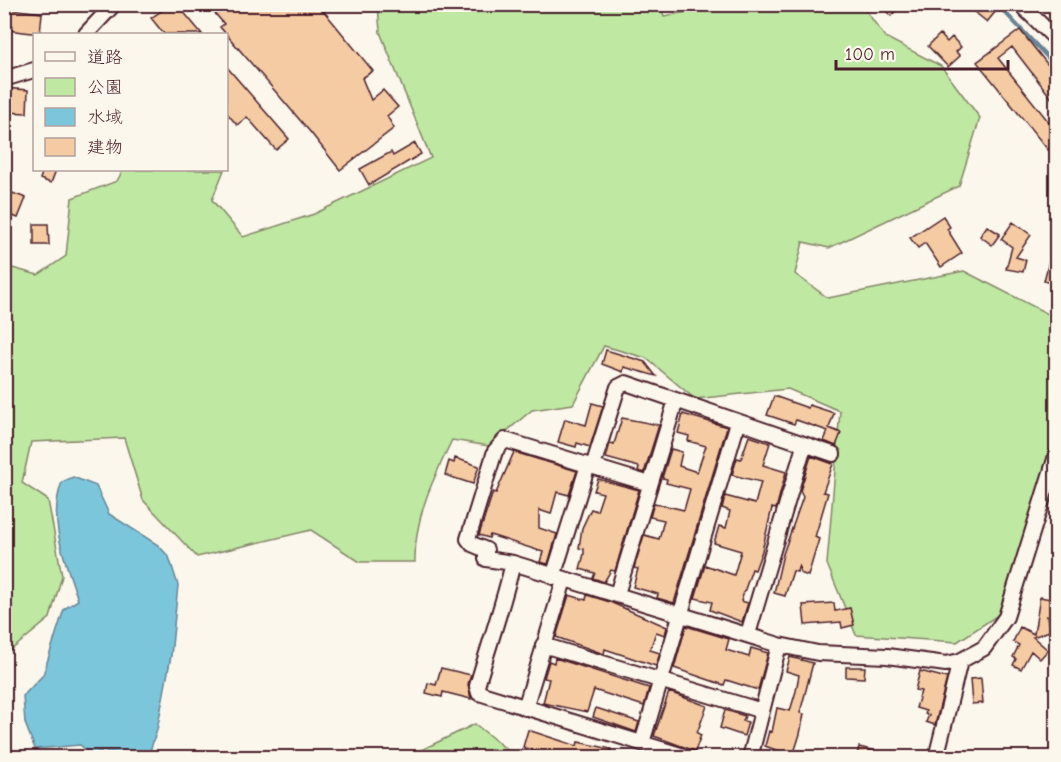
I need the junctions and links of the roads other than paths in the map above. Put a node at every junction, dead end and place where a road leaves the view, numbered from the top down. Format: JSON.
{"nodes":[{"id":1,"x":114,"y":4,"type":"edge"},
{"id":2,"x":1020,"y":4,"type":"edge"},
{"id":3,"x":87,"y":33,"type":"edge"},
{"id":4,"x":1056,"y":39,"type":"edge"},
{"id":5,"x":33,"y":70,"type":"edge"},
{"id":6,"x":4,"y":80,"type":"edge"},
{"id":7,"x":676,"y":400,"type":"junction"},
{"id":8,"x":738,"y":422,"type":"junction"},
{"id":9,"x":804,"y":446,"type":"junction"},
{"id":10,"x":833,"y":454,"type":"dead end"},
{"id":11,"x":1056,"y":456,"type":"edge"},
{"id":12,"x":590,"y":465,"type":"junction"},
{"id":13,"x":650,"y":484,"type":"junction"},
{"id":14,"x":513,"y":563,"type":"junction"},
{"id":15,"x":559,"y":578,"type":"junction"},
{"id":16,"x":617,"y":594,"type":"junction"},
{"id":17,"x":682,"y":614,"type":"junction"},
{"id":18,"x":748,"y":634,"type":"junction"},
{"id":19,"x":543,"y":645,"type":"junction"},
{"id":20,"x":779,"y":645,"type":"junction"},
{"id":21,"x":960,"y":662,"type":"junction"},
{"id":22,"x":662,"y":681,"type":"junction"},
{"id":23,"x":525,"y":708,"type":"junction"},
{"id":24,"x":762,"y":711,"type":"junction"},
{"id":25,"x":642,"y":743,"type":"junction"},
{"id":26,"x":690,"y":758,"type":"edge"},
{"id":27,"x":750,"y":758,"type":"edge"},
{"id":28,"x":936,"y":758,"type":"edge"}],
"edges":[{"from":1,"to":3,"type":"street"},
{"from":2,"to":4,"type":"street"},
{"from":5,"to":6,"type":"street"},
{"from":7,"to":8,"type":"street"},
{"from":7,"to":12,"type":"street"},
{"from":7,"to":13,"type":"street"},
{"from":8,"to":9,"type":"street"},
{"from":8,"to":17,"type":"street"},
{"from":9,"to":10,"type":"street"},
{"from":9,"to":18,"type":"street"},
{"from":11,"to":21,"type":"street"},
{"from":12,"to":13,"type":"street"},
{"from":12,"to":14,"type":"street"},
{"from":12,"to":15,"type":"street"},
{"from":13,"to":16,"type":"street"},
{"from":14,"to":15,"type":"street"},
{"from":14,"to":23,"type":"street"},
{"from":15,"to":16,"type":"street"},
{"from":15,"to":19,"type":"street"},
{"from":16,"to":17,"type":"street"},
{"from":17,"to":18,"type":"street"},
{"from":17,"to":22,"type":"street"},
{"from":18,"to":20,"type":"street"},
{"from":19,"to":22,"type":"street"},
{"from":19,"to":23,"type":"street"},
{"from":20,"to":21,"type":"street"},
{"from":20,"to":24,"type":"street"},
{"from":21,"to":28,"type":"street"},
{"from":22,"to":24,"type":"street"},
{"from":22,"to":25,"type":"street"},
{"from":23,"to":25,"type":"street"},
{"from":24,"to":27,"type":"street"},
{"from":25,"to":26,"type":"street"}]}
